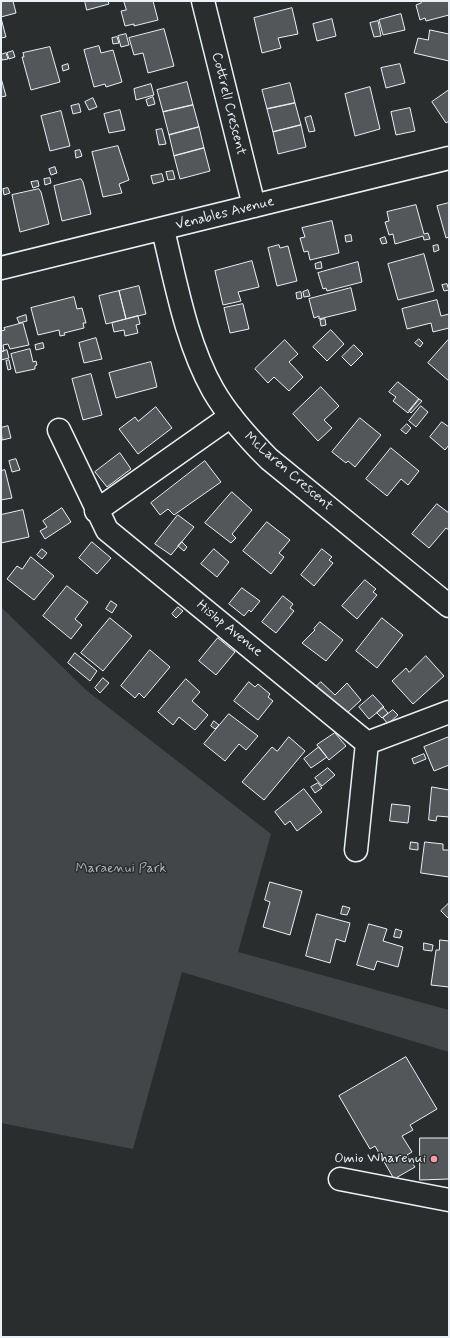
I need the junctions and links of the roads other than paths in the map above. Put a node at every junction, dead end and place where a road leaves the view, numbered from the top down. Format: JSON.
{"nodes":[{"id":1,"x":203,"y":1,"type":"edge"},
{"id":2,"x":449,"y":158,"type":"edge"},
{"id":3,"x":254,"y":206,"type":"junction"},
{"id":4,"x":163,"y":230,"type":"junction"},
{"id":5,"x":1,"y":268,"type":"edge"},
{"id":6,"x":231,"y":416,"type":"junction"},
{"id":7,"x":59,"y":430,"type":"dead end"},
{"id":8,"x":96,"y":511,"type":"junction"},
{"id":9,"x":449,"y":606,"type":"edge"},
{"id":10,"x":449,"y":712,"type":"edge"},
{"id":11,"x":367,"y":743,"type":"junction"},
{"id":12,"x":356,"y":850,"type":"dead end"},
{"id":13,"x":340,"y":1179,"type":"dead end"},
{"id":14,"x":449,"y":1200,"type":"edge"}],
"edges":[{"from":1,"to":3,"type":"street","name":"Cottrell Crescent"},
{"from":2,"to":3,"type":"street","name":"Venables Avenue"},
{"from":3,"to":4,"type":"street","name":"Venables Avenue"},
{"from":4,"to":5,"type":"street","name":"Venables Avenue"},
{"from":4,"to":6,"type":"street","name":"McLaren Crescent"},
{"from":6,"to":8,"type":"street"},
{"from":6,"to":9,"type":"street","name":"McLaren Crescent"},
{"from":7,"to":8,"type":"street","name":"Hislop Avenue"},
{"from":8,"to":11,"type":"street","name":"Hislop Avenue"},
{"from":10,"to":11,"type":"street"},
{"from":11,"to":12,"type":"street"},
{"from":13,"to":14,"type":"street"}]}
